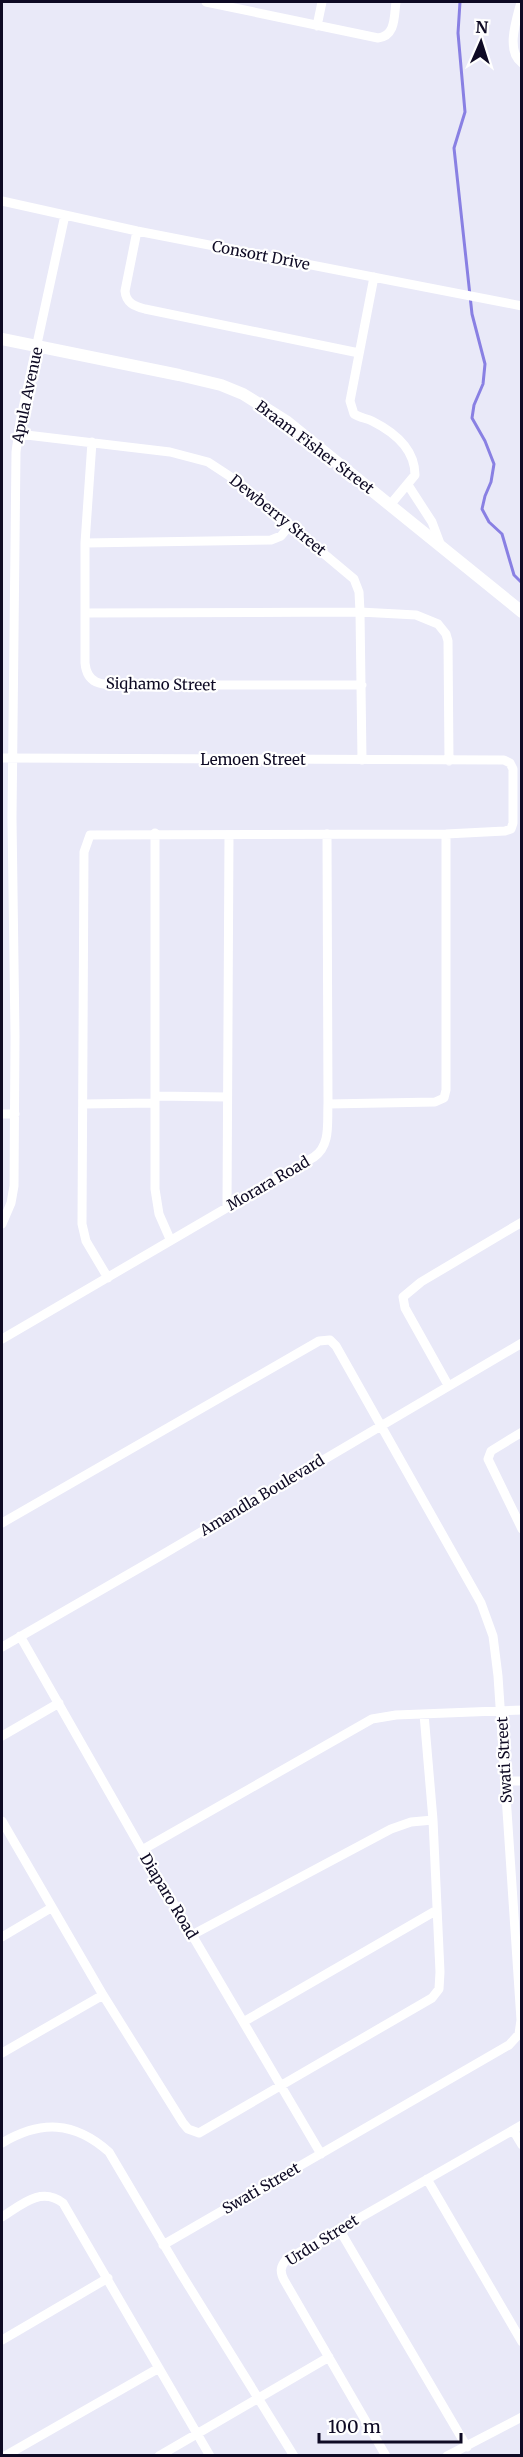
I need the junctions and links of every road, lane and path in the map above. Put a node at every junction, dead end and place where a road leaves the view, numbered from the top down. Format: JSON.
{"nodes":[{"id":1,"x":206,"y":2,"type":"edge"},
{"id":2,"x":322,"y":2,"type":"edge"},
{"id":3,"x":396,"y":2,"type":"edge"},
{"id":4,"x":521,"y":2,"type":"edge"},
{"id":5,"x":317,"y":26,"type":"junction"},
{"id":6,"x":522,"y":63,"type":"edge"},
{"id":7,"x":2,"y":201,"type":"edge"},
{"id":8,"x":65,"y":215,"type":"junction"},
{"id":9,"x":137,"y":231,"type":"junction"},
{"id":10,"x":374,"y":277,"type":"junction"},
{"id":11,"x":522,"y":306,"type":"edge"},
{"id":12,"x":2,"y":339,"type":"edge"},
{"id":13,"x":37,"y":347,"type":"junction"},
{"id":14,"x":360,"y":353,"type":"junction"},
{"id":15,"x":18,"y":434,"type":"junction"},
{"id":16,"x":92,"y":442,"type":"junction"},
{"id":17,"x":408,"y":485,"type":"junction"},
{"id":18,"x":390,"y":505,"type":"junction"},
{"id":19,"x":290,"y":525,"type":"junction"},
{"id":20,"x":85,"y":543,"type":"junction"},
{"id":21,"x":442,"y":548,"type":"junction"},
{"id":22,"x":360,"y":612,"type":"junction"},
{"id":23,"x":522,"y":612,"type":"edge"},
{"id":24,"x":85,"y":613,"type":"junction"},
{"id":25,"x":362,"y":685,"type":"junction"},
{"id":26,"x":2,"y":758,"type":"edge"},
{"id":27,"x":13,"y":758,"type":"junction"},
{"id":28,"x":362,"y":760,"type":"junction"},
{"id":29,"x":449,"y":761,"type":"junction"},
{"id":30,"x":2,"y":833,"type":"edge"},
{"id":31,"x":13,"y":833,"type":"junction"},
{"id":32,"x":155,"y":833,"type":"junction"},
{"id":33,"x":327,"y":834,"type":"junction"},
{"id":34,"x":446,"y":834,"type":"junction"},
{"id":35,"x":229,"y":835,"type":"junction"},
{"id":36,"x":226,"y":1097,"type":"junction"},
{"id":37,"x":155,"y":1100,"type":"junction"},
{"id":38,"x":83,"y":1104,"type":"junction"},
{"id":39,"x":328,"y":1104,"type":"junction"},
{"id":40,"x":2,"y":1114,"type":"edge"},
{"id":41,"x":15,"y":1114,"type":"junction"},
{"id":42,"x":227,"y":1207,"type":"junction"},
{"id":43,"x":522,"y":1222,"type":"edge"},
{"id":44,"x":2,"y":1224,"type":"edge"},
{"id":45,"x":170,"y":1239,"type":"junction"},
{"id":46,"x":108,"y":1278,"type":"junction"},
{"id":47,"x":2,"y":1339,"type":"edge"},
{"id":48,"x":522,"y":1343,"type":"edge"},
{"id":49,"x":448,"y":1385,"type":"junction"},
{"id":50,"x":379,"y":1425,"type":"junction"},
{"id":51,"x":522,"y":1432,"type":"edge"},
{"id":52,"x":2,"y":1523,"type":"edge"},
{"id":53,"x":520,"y":1523,"type":"edge"},
{"id":54,"x":20,"y":1636,"type":"junction"},
{"id":55,"x":2,"y":1647,"type":"edge"},
{"id":56,"x":58,"y":1703,"type":"junction"},
{"id":57,"x":522,"y":1710,"type":"edge"},
{"id":58,"x":502,"y":1711,"type":"junction"},
{"id":59,"x":424,"y":1714,"type":"junction"},
{"id":60,"x":2,"y":1736,"type":"edge"},
{"id":61,"x":506,"y":1781,"type":"junction"},
{"id":62,"x":522,"y":1781,"type":"edge"},
{"id":63,"x":433,"y":1820,"type":"junction"},
{"id":64,"x":2,"y":1821,"type":"edge"},
{"id":65,"x":142,"y":1850,"type":"junction"},
{"id":66,"x":51,"y":1908,"type":"junction"},
{"id":67,"x":437,"y":1910,"type":"junction"},
{"id":68,"x":192,"y":1935,"type":"junction"},
{"id":69,"x":2,"y":1937,"type":"edge"},
{"id":70,"x":103,"y":1995,"type":"junction"},
{"id":71,"x":245,"y":2021,"type":"junction"},
{"id":72,"x":2,"y":2053,"type":"edge"},
{"id":73,"x":282,"y":2085,"type":"junction"},
{"id":74,"x":517,"y":2128,"type":"edge"},
{"id":75,"x":2,"y":2143,"type":"edge"},
{"id":76,"x":522,"y":2145,"type":"edge"},
{"id":77,"x":321,"y":2154,"type":"junction"},
{"id":78,"x":427,"y":2179,"type":"junction"},
{"id":79,"x":2,"y":2217,"type":"edge"},
{"id":80,"x":339,"y":2229,"type":"junction"},
{"id":81,"x":163,"y":2245,"type":"junction"},
{"id":82,"x":108,"y":2278,"type":"junction"},
{"id":83,"x":2,"y":2340,"type":"edge"},
{"id":84,"x":522,"y":2342,"type":"edge"},
{"id":85,"x":329,"y":2357,"type":"junction"},
{"id":86,"x":159,"y":2368,"type":"junction"},
{"id":87,"x":258,"y":2400,"type":"junction"},
{"id":88,"x":522,"y":2417,"type":"edge"},
{"id":89,"x":197,"y":2434,"type":"junction"},
{"id":90,"x":467,"y":2447,"type":"junction"},
{"id":91,"x":5,"y":2456,"type":"edge"},
{"id":92,"x":159,"y":2456,"type":"edge"},
{"id":93,"x":210,"y":2456,"type":"edge"},
{"id":94,"x":294,"y":2456,"type":"edge"},
{"id":95,"x":386,"y":2456,"type":"edge"},
{"id":96,"x":447,"y":2456,"type":"edge"}],
"edges":[{"from":1,"to":5,"type":"street"},
{"from":2,"to":5,"type":"street"},
{"from":3,"to":5,"type":"street"},
{"from":4,"to":6,"type":"street"},
{"from":7,"to":8,"type":"street","name":"Consort Drive"},
{"from":8,"to":9,"type":"street","name":"Consort Drive"},
{"from":8,"to":13,"type":"street","name":"Apula Avenue"},
{"from":9,"to":10,"type":"street","name":"Consort Drive"},
{"from":9,"to":14,"type":"street"},
{"from":10,"to":11,"type":"street","name":"Consort Drive"},
{"from":10,"to":14,"type":"street"},
{"from":12,"to":13,"type":"street","name":"Braam Fisher Street"},
{"from":13,"to":15,"type":"street","name":"Apula Avenue"},
{"from":13,"to":18,"type":"street","name":"Braam Fisher Street"},
{"from":14,"to":17,"type":"street"},
{"from":15,"to":16,"type":"street","name":"Dewberry Street"},
{"from":15,"to":27,"type":"street","name":"Apula Avenue"},
{"from":16,"to":19,"type":"street","name":"Dewberry Street"},
{"from":16,"to":20,"type":"street","name":"Siqhamo Street"},
{"from":17,"to":18,"type":"street"},
{"from":17,"to":21,"type":"street"},
{"from":18,"to":21,"type":"street","name":"Braam Fisher Street"},
{"from":19,"to":20,"type":"street"},
{"from":19,"to":22,"type":"street","name":"Dewberry Street"},
{"from":20,"to":24,"type":"street","name":"Siqhamo Street"},
{"from":21,"to":23,"type":"street","name":"Braam Fisher Street"},
{"from":22,"to":24,"type":"street"},
{"from":22,"to":25,"type":"street","name":"Dewberry Street"},
{"from":22,"to":29,"type":"street"},
{"from":24,"to":25,"type":"street","name":"Siqhamo Street"},
{"from":25,"to":28,"type":"street","name":"Dewberry Street"},
{"from":26,"to":27,"type":"street","name":"Lemoen Street"},
{"from":27,"to":28,"type":"street","name":"Lemoen Street"},
{"from":27,"to":31,"type":"street","name":"Apula Avenue"},
{"from":28,"to":29,"type":"street","name":"Lemoen Street"},
{"from":29,"to":34,"type":"street","name":"Lemoen Street"},
{"from":30,"to":31,"type":"street"},
{"from":31,"to":41,"type":"street","name":"Apula Avenue"},
{"from":32,"to":35,"type":"street"},
{"from":32,"to":37,"type":"street"},
{"from":32,"to":38,"type":"street"},
{"from":33,"to":34,"type":"street"},
{"from":33,"to":35,"type":"street"},
{"from":33,"to":39,"type":"street","name":"Morara Road"},
{"from":34,"to":39,"type":"street"},
{"from":35,"to":36,"type":"street"},
{"from":36,"to":37,"type":"street"},
{"from":36,"to":42,"type":"street"},
{"from":37,"to":38,"type":"street"},
{"from":37,"to":45,"type":"street"},
{"from":38,"to":46,"type":"street"},
{"from":39,"to":42,"type":"street","name":"Morara Road"},
{"from":40,"to":41,"type":"street"},
{"from":41,"to":44,"type":"street","name":"Apula Avenue"},
{"from":42,"to":45,"type":"street","name":"Morara Road"},
{"from":43,"to":49,"type":"street"},
{"from":45,"to":46,"type":"street","name":"Morara Road"},
{"from":46,"to":47,"type":"street","name":"Morara Road"},
{"from":48,"to":49,"type":"street","name":"Amandla Boulevard"},
{"from":49,"to":50,"type":"street","name":"Amandla Boulevard"},
{"from":50,"to":52,"type":"street","name":"Swati Street"},
{"from":50,"to":54,"type":"street","name":"Amandla Boulevard"},
{"from":50,"to":58,"type":"street","name":"Swati Street"},
{"from":51,"to":53,"type":"street"},
{"from":54,"to":55,"type":"street","name":"Amandla Boulevard"},
{"from":54,"to":56,"type":"street","name":"Diaparo Road"},
{"from":56,"to":60,"type":"street"},
{"from":56,"to":65,"type":"street","name":"Diaparo Road"},
{"from":57,"to":58,"type":"street"},
{"from":58,"to":59,"type":"street"},
{"from":58,"to":61,"type":"street","name":"Swati Street"},
{"from":59,"to":63,"type":"street"},
{"from":59,"to":65,"type":"street"},
{"from":61,"to":62,"type":"street"},
{"from":61,"to":77,"type":"street","name":"Swati Street"},
{"from":63,"to":67,"type":"street"},
{"from":63,"to":68,"type":"street"},
{"from":64,"to":66,"type":"street"},
{"from":65,"to":68,"type":"street","name":"Diaparo Road"},
{"from":66,"to":69,"type":"street"},
{"from":66,"to":70,"type":"street"},
{"from":67,"to":71,"type":"street"},
{"from":67,"to":73,"type":"street"},
{"from":68,"to":71,"type":"street","name":"Diaparo Road"},
{"from":70,"to":72,"type":"street"},
{"from":70,"to":73,"type":"street"},
{"from":71,"to":73,"type":"street","name":"Diaparo Road"},
{"from":73,"to":77,"type":"street","name":"Diaparo Road"},
{"from":74,"to":76,"type":"street"},
{"from":74,"to":78,"type":"street","name":"Urdu Street"},
{"from":75,"to":81,"type":"street"},
{"from":77,"to":81,"type":"street","name":"Swati Street"},
{"from":78,"to":80,"type":"street","name":"Urdu Street"},
{"from":78,"to":84,"type":"street"},
{"from":79,"to":82,"type":"street"},
{"from":80,"to":85,"type":"street","name":"Urdu Street"},
{"from":80,"to":90,"type":"street"},
{"from":81,"to":87,"type":"street"},
{"from":82,"to":83,"type":"street"},
{"from":82,"to":86,"type":"street"},
{"from":85,"to":87,"type":"street"},
{"from":85,"to":95,"type":"street","name":"Urdu Street"},
{"from":86,"to":89,"type":"street"},
{"from":86,"to":91,"type":"street"},
{"from":87,"to":89,"type":"street"},
{"from":87,"to":94,"type":"street"},
{"from":88,"to":90,"type":"street"},
{"from":89,"to":92,"type":"street"},
{"from":89,"to":93,"type":"street"},
{"from":90,"to":96,"type":"street"}]}
